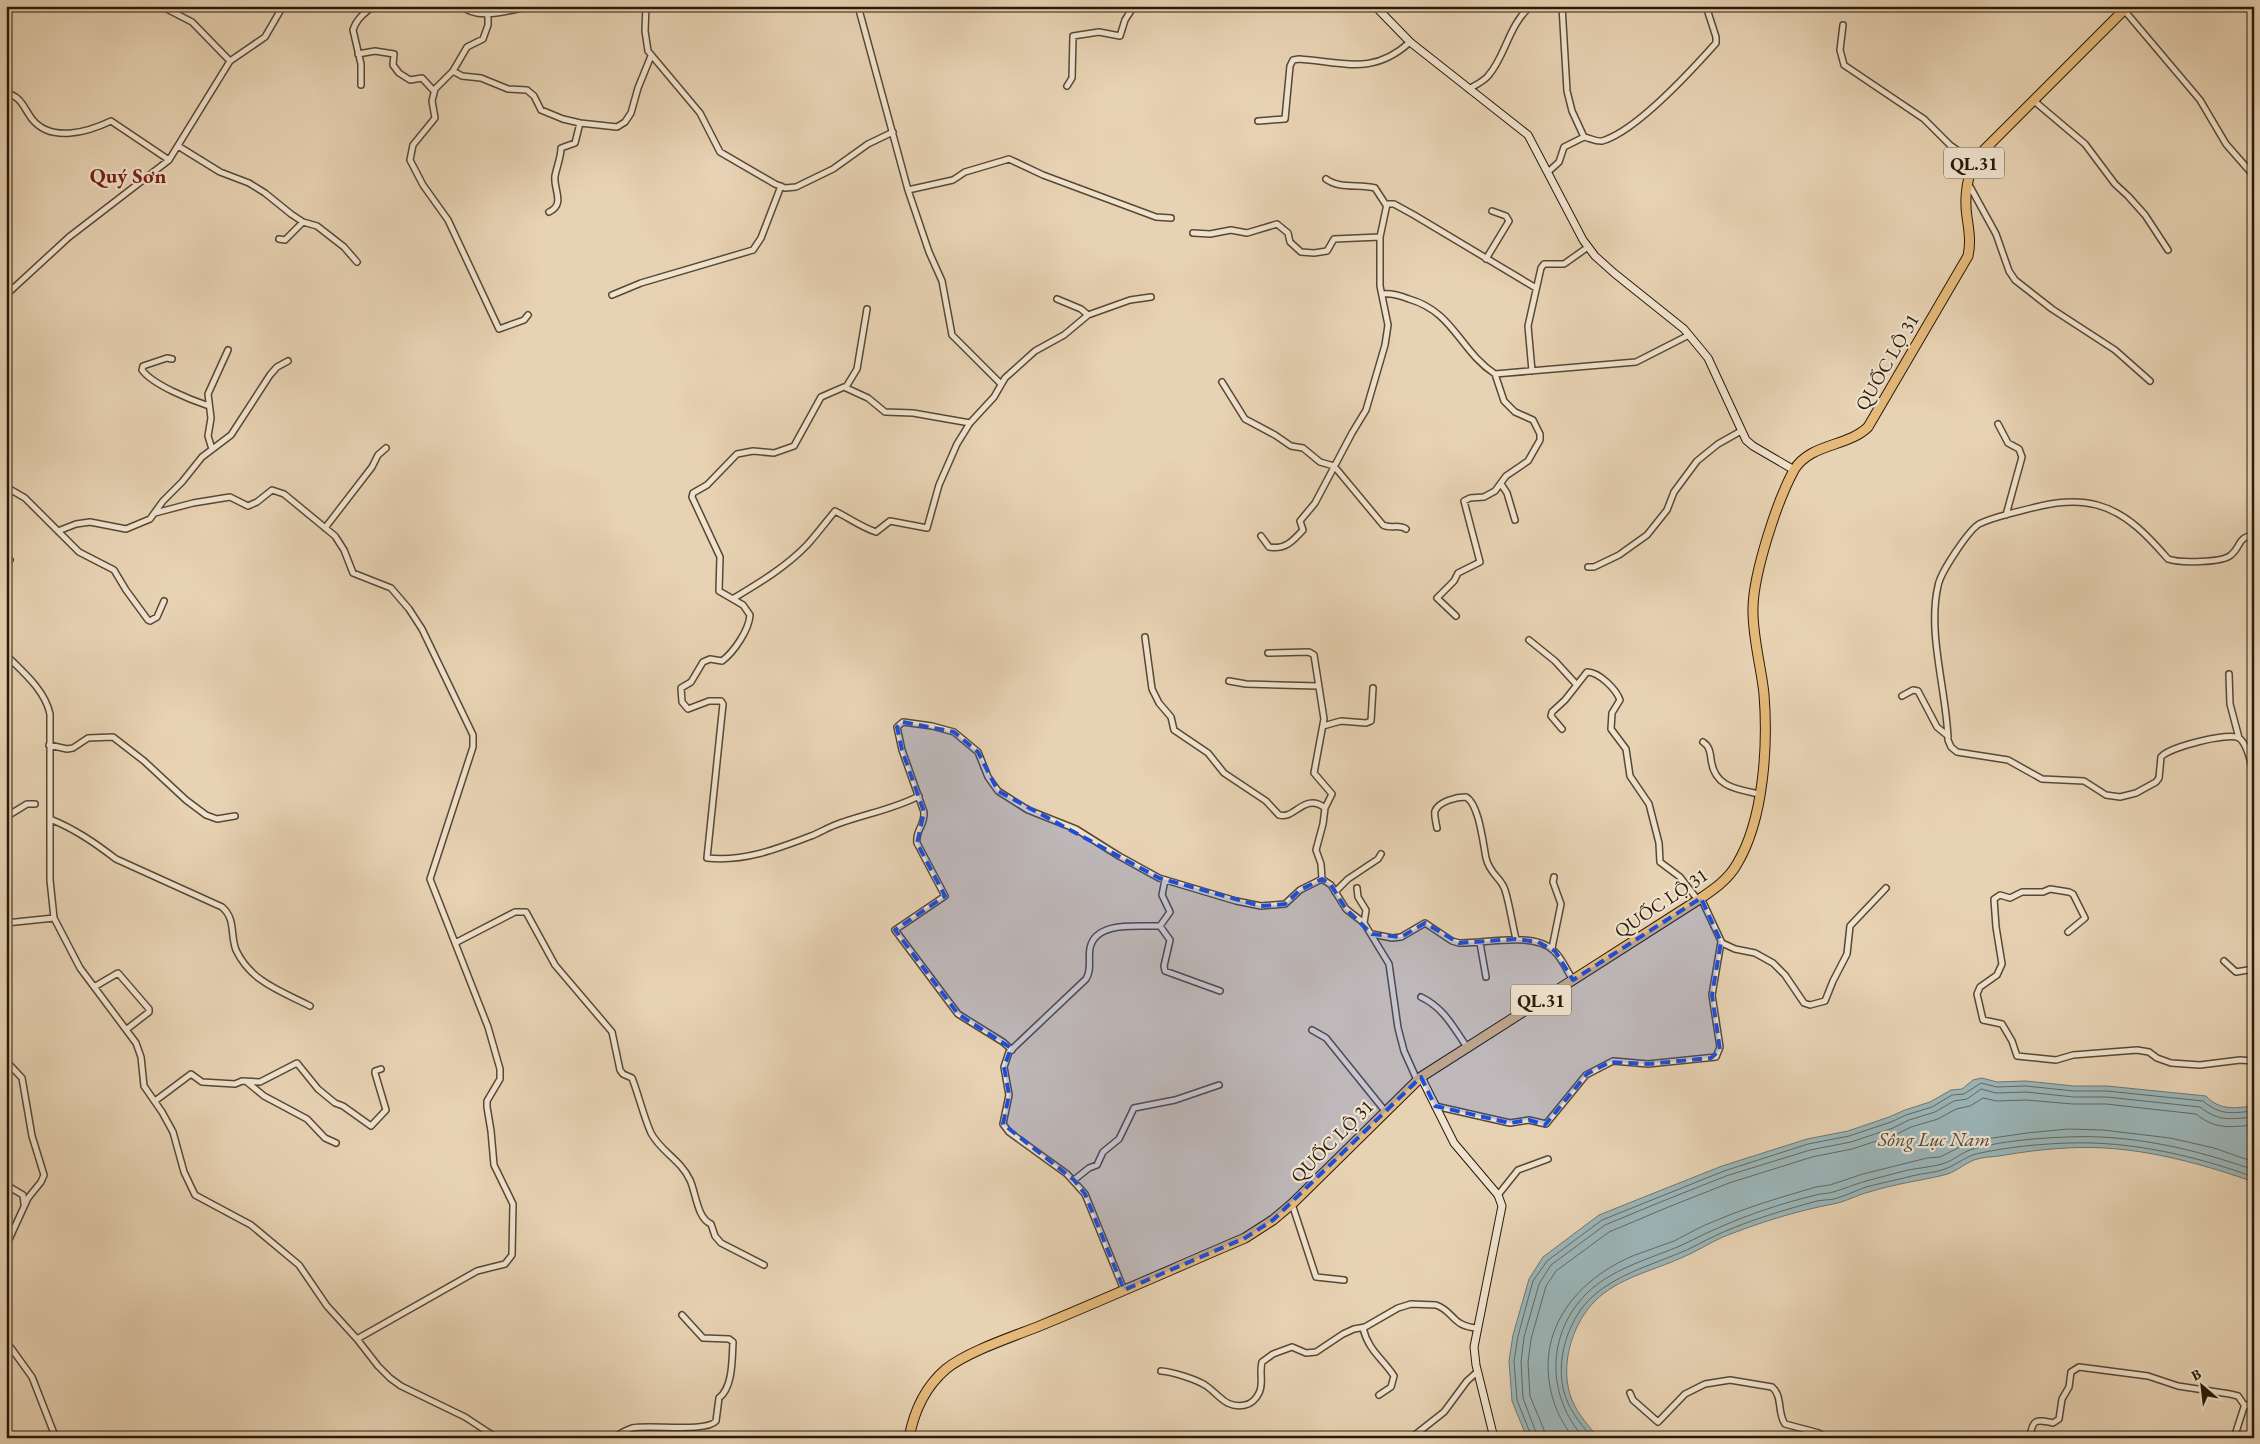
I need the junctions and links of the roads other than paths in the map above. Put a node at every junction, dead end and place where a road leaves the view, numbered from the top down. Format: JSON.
{"nodes":[{"id":1,"x":161,"y":6,"type":"edge"},
{"id":2,"x":283,"y":6,"type":"edge"},
{"id":3,"x":375,"y":6,"type":"edge"},
{"id":4,"x":462,"y":6,"type":"edge"},
{"id":5,"x":533,"y":6,"type":"edge"},
{"id":6,"x":646,"y":6,"type":"edge"},
{"id":7,"x":858,"y":6,"type":"edge"},
{"id":8,"x":1134,"y":6,"type":"edge"},
{"id":9,"x":1376,"y":6,"type":"edge"},
{"id":10,"x":1532,"y":6,"type":"edge"},
{"id":11,"x":1562,"y":6,"type":"edge"},
{"id":12,"x":1706,"y":6,"type":"edge"},
{"id":13,"x":2126,"y":8,"type":"edge"},
{"id":14,"x":488,"y":13,"type":"junction"},
{"id":15,"x":1843,"y":25,"type":"dead end"},
{"id":16,"x":1410,"y":42,"type":"junction"},
{"id":17,"x":358,"y":54,"type":"junction"},
{"id":18,"x":651,"y":56,"type":"junction"},
{"id":19,"x":230,"y":60,"type":"junction"},
{"id":20,"x":454,"y":72,"type":"junction"},
{"id":21,"x":361,"y":84,"type":"dead end"},
{"id":22,"x":1067,"y":86,"type":"dead end"},
{"id":23,"x":1469,"y":89,"type":"junction"},
{"id":24,"x":434,"y":91,"type":"junction"},
{"id":25,"x":6,"y":92,"type":"edge"},
{"id":26,"x":2033,"y":100,"type":"junction"},
{"id":27,"x":1258,"y":121,"type":"dead end"},
{"id":28,"x":580,"y":123,"type":"junction"},
{"id":29,"x":892,"y":132,"type":"junction"},
{"id":30,"x":1584,"y":137,"type":"junction"},
{"id":31,"x":178,"y":146,"type":"junction"},
{"id":32,"x":169,"y":160,"type":"junction"},
{"id":33,"x":1974,"y":162,"type":"junction"},
{"id":34,"x":1548,"y":172,"type":"junction"},
{"id":35,"x":2254,"y":176,"type":"edge"},
{"id":36,"x":1326,"y":179,"type":"dead end"},
{"id":37,"x":1968,"y":183,"type":"junction"},
{"id":38,"x":781,"y":186,"type":"junction"},
{"id":39,"x":908,"y":190,"type":"junction"},
{"id":40,"x":1386,"y":205,"type":"junction"},
{"id":41,"x":1492,"y":211,"type":"dead end"},
{"id":42,"x":549,"y":212,"type":"dead end"},
{"id":43,"x":1171,"y":218,"type":"dead end"},
{"id":44,"x":304,"y":222,"type":"junction"},
{"id":45,"x":1193,"y":232,"type":"dead end"},
{"id":46,"x":1380,"y":237,"type":"junction"},
{"id":47,"x":279,"y":240,"type":"dead end"},
{"id":48,"x":1588,"y":247,"type":"junction"},
{"id":49,"x":2168,"y":250,"type":"dead end"},
{"id":50,"x":1486,"y":258,"type":"junction"},
{"id":51,"x":357,"y":262,"type":"dead end"},
{"id":52,"x":1536,"y":288,"type":"junction"},
{"id":53,"x":6,"y":294,"type":"edge"},
{"id":54,"x":1382,"y":294,"type":"junction"},
{"id":55,"x":612,"y":295,"type":"dead end"},
{"id":56,"x":1151,"y":297,"type":"dead end"},
{"id":57,"x":1057,"y":299,"type":"dead end"},
{"id":58,"x":867,"y":310,"type":"dead end"},
{"id":59,"x":528,"y":314,"type":"dead end"},
{"id":60,"x":1088,"y":316,"type":"junction"},
{"id":61,"x":1689,"y":336,"type":"junction"},
{"id":62,"x":228,"y":350,"type":"dead end"},
{"id":63,"x":172,"y":360,"type":"dead end"},
{"id":64,"x":288,"y":361,"type":"dead end"},
{"id":65,"x":1532,"y":371,"type":"junction"},
{"id":66,"x":1495,"y":374,"type":"junction"},
{"id":67,"x":2150,"y":381,"type":"dead end"},
{"id":68,"x":1222,"y":382,"type":"dead end"},
{"id":69,"x":1001,"y":384,"type":"junction"},
{"id":70,"x":846,"y":388,"type":"junction"},
{"id":71,"x":210,"y":406,"type":"junction"},
{"id":72,"x":970,"y":422,"type":"junction"},
{"id":73,"x":1998,"y":424,"type":"dead end"},
{"id":74,"x":1741,"y":431,"type":"junction"},
{"id":75,"x":386,"y":448,"type":"dead end"},
{"id":76,"x":212,"y":449,"type":"junction"},
{"id":77,"x":1334,"y":466,"type":"junction"},
{"id":78,"x":1794,"y":470,"type":"junction"},
{"id":79,"x":1501,"y":484,"type":"junction"},
{"id":80,"x":6,"y":487,"type":"edge"},
{"id":81,"x":155,"y":513,"type":"junction"},
{"id":82,"x":2006,"y":515,"type":"junction"},
{"id":83,"x":1515,"y":520,"type":"dead end"},
{"id":84,"x":325,"y":528,"type":"junction"},
{"id":85,"x":1406,"y":529,"type":"dead end"},
{"id":86,"x":58,"y":531,"type":"junction"},
{"id":87,"x":2254,"y":535,"type":"edge"},
{"id":88,"x":1260,"y":536,"type":"dead end"},
{"id":89,"x":1588,"y":566,"type":"dead end"},
{"id":90,"x":734,"y":598,"type":"junction"},
{"id":91,"x":164,"y":601,"type":"dead end"},
{"id":92,"x":1456,"y":616,"type":"dead end"},
{"id":93,"x":1145,"y":637,"type":"dead end"},
{"id":94,"x":1529,"y":640,"type":"dead end"},
{"id":95,"x":1268,"y":653,"type":"dead end"},
{"id":96,"x":6,"y":655,"type":"edge"},
{"id":97,"x":2229,"y":674,"type":"dead end"},
{"id":98,"x":1229,"y":681,"type":"dead end"},
{"id":99,"x":1576,"y":684,"type":"junction"},
{"id":100,"x":1318,"y":686,"type":"junction"},
{"id":101,"x":1373,"y":688,"type":"dead end"},
{"id":102,"x":1902,"y":696,"type":"dead end"},
{"id":103,"x":1323,"y":726,"type":"junction"},
{"id":104,"x":1562,"y":729,"type":"dead end"},
{"id":105,"x":1948,"y":736,"type":"junction"},
{"id":106,"x":2239,"y":738,"type":"junction"},
{"id":107,"x":1703,"y":742,"type":"dead end"},
{"id":108,"x":49,"y":745,"type":"junction"},
{"id":109,"x":2252,"y":763,"type":"edge"},
{"id":110,"x":2254,"y":774,"type":"edge"},
{"id":111,"x":1759,"y":794,"type":"junction"},
{"id":112,"x":919,"y":796,"type":"junction"},
{"id":113,"x":35,"y":804,"type":"dead end"},
{"id":114,"x":1325,"y":808,"type":"junction"},
{"id":115,"x":6,"y":814,"type":"edge"},
{"id":116,"x":235,"y":816,"type":"dead end"},
{"id":117,"x":50,"y":819,"type":"junction"},
{"id":118,"x":1437,"y":828,"type":"dead end"},
{"id":119,"x":1381,"y":854,"type":"dead end"},
{"id":120,"x":1554,"y":877,"type":"dead end"},
{"id":121,"x":1322,"y":879,"type":"junction"},
{"id":122,"x":1165,"y":880,"type":"junction"},
{"id":123,"x":1357,"y":888,"type":"dead end"},
{"id":124,"x":1886,"y":888,"type":"dead end"},
{"id":125,"x":1336,"y":892,"type":"junction"},
{"id":126,"x":1700,"y":899,"type":"junction"},
{"id":127,"x":54,"y":918,"type":"junction"},
{"id":128,"x":6,"y":923,"type":"edge"},
{"id":129,"x":1364,"y":923,"type":"junction"},
{"id":130,"x":1160,"y":926,"type":"junction"},
{"id":131,"x":2068,"y":932,"type":"dead end"},
{"id":132,"x":1372,"y":934,"type":"junction"},
{"id":133,"x":1516,"y":939,"type":"junction"},
{"id":134,"x":1721,"y":942,"type":"junction"},
{"id":135,"x":454,"y":943,"type":"junction"},
{"id":136,"x":1480,"y":943,"type":"junction"},
{"id":137,"x":1552,"y":948,"type":"junction"},
{"id":138,"x":2224,"y":961,"type":"dead end"},
{"id":139,"x":2254,"y":969,"type":"edge"},
{"id":140,"x":1486,"y":977,"type":"dead end"},
{"id":141,"x":1573,"y":980,"type":"junction"},
{"id":142,"x":94,"y":987,"type":"junction"},
{"id":143,"x":1220,"y":991,"type":"dead end"},
{"id":144,"x":1421,"y":997,"type":"dead end"},
{"id":145,"x":310,"y":1006,"type":"dead end"},
{"id":146,"x":127,"y":1029,"type":"junction"},
{"id":147,"x":1312,"y":1030,"type":"dead end"},
{"id":148,"x":1467,"y":1047,"type":"junction"},
{"id":149,"x":1012,"y":1050,"type":"junction"},
{"id":150,"x":6,"y":1061,"type":"edge"},
{"id":151,"x":2254,"y":1061,"type":"edge"},
{"id":152,"x":381,"y":1069,"type":"dead end"},
{"id":153,"x":1419,"y":1079,"type":"junction"},
{"id":154,"x":246,"y":1081,"type":"junction"},
{"id":155,"x":1219,"y":1084,"type":"dead end"},
{"id":156,"x":155,"y":1101,"type":"junction"},
{"id":157,"x":1435,"y":1106,"type":"junction"},
{"id":158,"x":1385,"y":1111,"type":"junction"},
{"id":159,"x":336,"y":1143,"type":"dead end"},
{"id":160,"x":1548,"y":1159,"type":"dead end"},
{"id":161,"x":1074,"y":1180,"type":"junction"},
{"id":162,"x":6,"y":1185,"type":"edge"},
{"id":163,"x":1498,"y":1195,"type":"junction"},
{"id":164,"x":1292,"y":1204,"type":"junction"},
{"id":165,"x":24,"y":1207,"type":"junction"},
{"id":166,"x":6,"y":1246,"type":"edge"},
{"id":167,"x":764,"y":1265,"type":"dead end"},
{"id":168,"x":1344,"y":1280,"type":"dead end"},
{"id":169,"x":1124,"y":1290,"type":"junction"},
{"id":170,"x":682,"y":1315,"type":"dead end"},
{"id":171,"x":1363,"y":1328,"type":"junction"},
{"id":172,"x":1477,"y":1328,"type":"junction"},
{"id":173,"x":357,"y":1339,"type":"junction"},
{"id":174,"x":6,"y":1341,"type":"edge"},
{"id":175,"x":1161,"y":1371,"type":"dead end"},
{"id":176,"x":1477,"y":1372,"type":"junction"},
{"id":177,"x":1630,"y":1393,"type":"dead end"},
{"id":178,"x":1380,"y":1396,"type":"dead end"},
{"id":179,"x":2254,"y":1404,"type":"edge"},
{"id":180,"x":2245,"y":1406,"type":"junction"},
{"id":181,"x":55,"y":1437,"type":"edge"},
{"id":182,"x":67,"y":1438,"type":"edge"},
{"id":183,"x":497,"y":1438,"type":"edge"},
{"id":184,"x":614,"y":1438,"type":"edge"},
{"id":185,"x":909,"y":1438,"type":"edge"},
{"id":186,"x":1411,"y":1438,"type":"edge"},
{"id":187,"x":1494,"y":1438,"type":"edge"},
{"id":188,"x":1824,"y":1438,"type":"edge"},
{"id":189,"x":2030,"y":1438,"type":"edge"},
{"id":190,"x":2234,"y":1438,"type":"edge"}],
"edges":[{"from":1,"to":19,"type":"street"},
{"from":2,"to":19,"type":"street"},
{"from":3,"to":17,"type":"street"},
{"from":4,"to":14,"type":"street"},
{"from":5,"to":14,"type":"street"},
{"from":6,"to":18,"type":"street"},
{"from":7,"to":29,"type":"street"},
{"from":8,"to":22,"type":"street"},
{"from":9,"to":16,"type":"street"},
{"from":10,"to":23,"type":"street"},
{"from":11,"to":30,"type":"street"},
{"from":12,"to":30,"type":"street"},
{"from":13,"to":26,"type":"highway","name":"QUỐC LỘ 31","number":"QL.31"},
{"from":13,"to":35,"type":"street"},
{"from":14,"to":20,"type":"street"},
{"from":15,"to":33,"type":"street"},
{"from":16,"to":23,"type":"street"},
{"from":16,"to":27,"type":"street"},
{"from":17,"to":21,"type":"street"},
{"from":17,"to":24,"type":"street"},
{"from":18,"to":28,"type":"street"},
{"from":18,"to":38,"type":"street"},
{"from":19,"to":31,"type":"street"},
{"from":20,"to":24,"type":"street"},
{"from":20,"to":28,"type":"street"},
{"from":23,"to":34,"type":"street"},
{"from":24,"to":59,"type":"street"},
{"from":25,"to":32,"type":"street"},
{"from":26,"to":33,"type":"highway","name":"QUỐC LỘ 31","number":"QL.31"},
{"from":26,"to":49,"type":"street"},
{"from":28,"to":42,"type":"street"},
{"from":29,"to":38,"type":"street"},
{"from":29,"to":39,"type":"street"},
{"from":30,"to":34,"type":"street"},
{"from":31,"to":32,"type":"street"},
{"from":31,"to":44,"type":"street"},
{"from":32,"to":53,"type":"street"},
{"from":33,"to":37,"type":"highway","name":"QUỐC LỘ 31","number":"QL.31"},
{"from":34,"to":48,"type":"street"},
{"from":36,"to":40,"type":"street"},
{"from":37,"to":67,"type":"street"},
{"from":37,"to":78,"type":"highway","name":"QUỐC LỘ 31","number":"QL.31"},
{"from":38,"to":55,"type":"street"},
{"from":39,"to":43,"type":"street"},
{"from":39,"to":69,"type":"street"},
{"from":40,"to":46,"type":"street"},
{"from":40,"to":50,"type":"street"},
{"from":41,"to":50,"type":"street"},
{"from":44,"to":47,"type":"street"},
{"from":44,"to":51,"type":"street"},
{"from":45,"to":46,"type":"street"},
{"from":46,"to":54,"type":"street"},
{"from":48,"to":52,"type":"street"},
{"from":48,"to":61,"type":"street"},
{"from":50,"to":52,"type":"street"},
{"from":52,"to":65,"type":"street"},
{"from":54,"to":66,"type":"street"},
{"from":54,"to":77,"type":"street"},
{"from":56,"to":60,"type":"street"},
{"from":57,"to":60,"type":"street"},
{"from":58,"to":70,"type":"street"},
{"from":60,"to":69,"type":"street"},
{"from":61,"to":65,"type":"street"},
{"from":61,"to":74,"type":"street"},
{"from":62,"to":71,"type":"street"},
{"from":63,"to":71,"type":"street"},
{"from":64,"to":76,"type":"street"},
{"from":65,"to":66,"type":"street"},
{"from":66,"to":79,"type":"street"},
{"from":68,"to":77,"type":"street"},
{"from":69,"to":72,"type":"street"},
{"from":70,"to":72,"type":"street"},
{"from":70,"to":90,"type":"street"},
{"from":71,"to":76,"type":"street"},
{"from":72,"to":90,"type":"street"},
{"from":73,"to":82,"type":"street"},
{"from":74,"to":78,"type":"street"},
{"from":74,"to":89,"type":"street"},
{"from":75,"to":84,"type":"street"},
{"from":76,"to":81,"type":"street"},
{"from":77,"to":85,"type":"street"},
{"from":77,"to":88,"type":"street"},
{"from":78,"to":111,"type":"highway","name":"QUỐC LỘ 31","number":"QL.31"},
{"from":79,"to":83,"type":"street"},
{"from":79,"to":92,"type":"street"},
{"from":80,"to":86,"type":"street"},
{"from":81,"to":84,"type":"street"},
{"from":81,"to":86,"type":"street"},
{"from":82,"to":87,"type":"street"},
{"from":82,"to":105,"type":"street"},
{"from":84,"to":135,"type":"street"},
{"from":86,"to":91,"type":"street"},
{"from":90,"to":112,"type":"street"},
{"from":93,"to":114,"type":"street"},
{"from":94,"to":99,"type":"street"},
{"from":95,"to":100,"type":"street"},
{"from":96,"to":108,"type":"street"},
{"from":97,"to":106,"type":"street"},
{"from":98,"to":100,"type":"street"},
{"from":99,"to":104,"type":"street"},
{"from":99,"to":126,"type":"street"},
{"from":100,"to":103,"type":"street"},
{"from":101,"to":103,"type":"street"},
{"from":102,"to":105,"type":"street"},
{"from":103,"to":114,"type":"street"},
{"from":105,"to":106,"type":"street"},
{"from":106,"to":109,"type":"street"},
{"from":107,"to":111,"type":"street"},
{"from":108,"to":116,"type":"street"},
{"from":108,"to":117,"type":"street"},
{"from":109,"to":110,"type":"street"},
{"from":111,"to":126,"type":"highway","name":"QUỐC LỘ 31","number":"QL.31"},
{"from":112,"to":122,"type":"street"},
{"from":112,"to":149,"type":"street"},
{"from":113,"to":115,"type":"street"},
{"from":114,"to":121,"type":"street"},
{"from":117,"to":127,"type":"street"},
{"from":117,"to":145,"type":"street"},
{"from":118,"to":133,"type":"street"},
{"from":119,"to":125,"type":"street"},
{"from":120,"to":137,"type":"street"},
{"from":121,"to":122,"type":"street"},
{"from":121,"to":125,"type":"street"},
{"from":122,"to":130,"type":"street"},
{"from":123,"to":129,"type":"street"},
{"from":124,"to":134,"type":"street"},
{"from":125,"to":129,"type":"street"},
{"from":126,"to":134,"type":"street"},
{"from":126,"to":141,"type":"highway","name":"QUỐC LỘ 31","number":"QL.31"},
{"from":127,"to":128,"type":"street"},
{"from":127,"to":142,"type":"street"},
{"from":129,"to":132,"type":"street"},
{"from":130,"to":143,"type":"street"},
{"from":130,"to":149,"type":"street"},
{"from":131,"to":151,"type":"street"},
{"from":132,"to":136,"type":"street"},
{"from":132,"to":153,"type":"street"},
{"from":133,"to":136,"type":"street"},
{"from":133,"to":137,"type":"street"},
{"from":134,"to":157,"type":"street"},
{"from":135,"to":167,"type":"street"},
{"from":135,"to":173,"type":"street"},
{"from":136,"to":140,"type":"street"},
{"from":137,"to":141,"type":"street"},
{"from":138,"to":139,"type":"street"},
{"from":141,"to":148,"type":"highway","name":"QUỐC LỘ 31","number":"QL.31"},
{"from":142,"to":146,"type":"street"},
{"from":142,"to":146,"type":"street"},
{"from":144,"to":148,"type":"street"},
{"from":146,"to":156,"type":"street"},
{"from":147,"to":158,"type":"street"},
{"from":148,"to":153,"type":"highway","name":"QUỐC LỘ 31","number":"QL.31"},
{"from":149,"to":161,"type":"street"},
{"from":150,"to":165,"type":"street"},
{"from":152,"to":154,"type":"street"},
{"from":153,"to":157,"type":"street"},
{"from":153,"to":158,"type":"highway","name":"QUỐC LỘ 31","number":"QL.31"},
{"from":154,"to":156,"type":"street"},
{"from":154,"to":159,"type":"street"},
{"from":155,"to":161,"type":"street"},
{"from":156,"to":173,"type":"street"},
{"from":157,"to":163,"type":"street"},
{"from":158,"to":164,"type":"highway","name":"QUỐC LỘ 31","number":"QL.31"},
{"from":160,"to":163,"type":"street"},
{"from":161,"to":169,"type":"street"},
{"from":162,"to":165,"type":"street"},
{"from":163,"to":172,"type":"street"},
{"from":164,"to":168,"type":"street"},
{"from":164,"to":169,"type":"highway","name":"QUỐC LỘ 31","number":"QL.31"},
{"from":165,"to":166,"type":"street"},
{"from":169,"to":185,"type":"highway","name":"QUỐC LỘ 31","number":"QL.31"},
{"from":170,"to":184,"type":"street"},
{"from":171,"to":172,"type":"street"},
{"from":171,"to":175,"type":"street"},
{"from":171,"to":178,"type":"street"},
{"from":172,"to":176,"type":"street"},
{"from":173,"to":183,"type":"street"},
{"from":174,"to":181,"type":"street"},
{"from":176,"to":186,"type":"street"},
{"from":176,"to":187,"type":"street"},
{"from":177,"to":188,"type":"street"},
{"from":179,"to":180,"type":"street"},
{"from":180,"to":189,"type":"street"},
{"from":180,"to":190,"type":"street"},
{"from":181,"to":182,"type":"street"}]}
